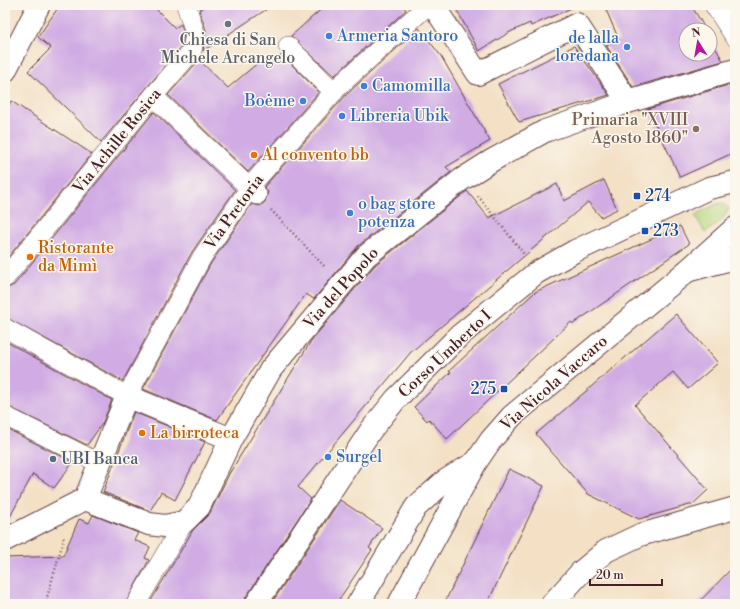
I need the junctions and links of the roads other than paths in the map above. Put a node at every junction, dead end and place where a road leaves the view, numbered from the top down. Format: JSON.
{"nodes":[{"id":1,"x":39,"y":5,"type":"edge"},
{"id":2,"x":186,"y":5,"type":"edge"},
{"id":3,"x":428,"y":5,"type":"edge"},
{"id":4,"x":433,"y":5,"type":"edge"},
{"id":5,"x":714,"y":5,"type":"edge"},
{"id":6,"x":735,"y":38,"type":"edge"},
{"id":7,"x":288,"y":46,"type":"dead end"},
{"id":8,"x":735,"y":70,"type":"edge"},
{"id":9,"x":5,"y":71,"type":"edge"},
{"id":10,"x":334,"y":92,"type":"junction"},
{"id":11,"x":153,"y":96,"type":"junction"},
{"id":12,"x":628,"y":102,"type":"junction"},
{"id":13,"x":735,"y":182,"type":"edge"},
{"id":14,"x":735,"y":187,"type":"edge"},
{"id":15,"x":709,"y":188,"type":"junction"},
{"id":16,"x":253,"y":192,"type":"junction"},
{"id":17,"x":735,"y":220,"type":"edge"},
{"id":18,"x":735,"y":228,"type":"edge"},
{"id":19,"x":708,"y":252,"type":"junction"},
{"id":20,"x":735,"y":258,"type":"edge"},
{"id":21,"x":687,"y":271,"type":"junction"},
{"id":22,"x":9,"y":274,"type":"edge"},
{"id":23,"x":5,"y":328,"type":"edge"},
{"id":24,"x":127,"y":396,"type":"junction"},
{"id":25,"x":5,"y":416,"type":"edge"},
{"id":26,"x":231,"y":439,"type":"junction"},
{"id":27,"x":476,"y":462,"type":"junction"},
{"id":28,"x":98,"y":463,"type":"junction"},
{"id":29,"x":85,"y":499,"type":"junction"},
{"id":30,"x":735,"y":508,"type":"edge"},
{"id":31,"x":184,"y":522,"type":"junction"},
{"id":32,"x":5,"y":540,"type":"edge"},
{"id":33,"x":136,"y":604,"type":"edge"},
{"id":34,"x":256,"y":604,"type":"edge"},
{"id":35,"x":358,"y":604,"type":"edge"},
{"id":36,"x":399,"y":604,"type":"edge"},
{"id":37,"x":552,"y":604,"type":"edge"}],
"edges":[{"from":1,"to":9,"type":"street"},
{"from":2,"to":11,"type":"street","name":"Via Achille Rosica"},
{"from":3,"to":10,"type":"street","name":"Via Pretoria"},
{"from":4,"to":12,"type":"street"},
{"from":5,"to":6,"type":"street"},
{"from":7,"to":10,"type":"street"},
{"from":8,"to":12,"type":"street","name":"Via del Popolo"},
{"from":10,"to":16,"type":"street","name":"Via Pretoria"},
{"from":11,"to":16,"type":"street"},
{"from":11,"to":22,"type":"street","name":"Via Achille Rosica"},
{"from":12,"to":26,"type":"street","name":"Via del Popolo"},
{"from":13,"to":15,"type":"street"},
{"from":14,"to":15,"type":"street"},
{"from":15,"to":34,"type":"street","name":"Corso Umberto I"},
{"from":16,"to":24,"type":"street","name":"Via Pretoria"},
{"from":17,"to":19,"type":"street"},
{"from":18,"to":19,"type":"street"},
{"from":19,"to":21,"type":"street","name":"Via Nicola Vaccaro"},
{"from":20,"to":21,"type":"street"},
{"from":21,"to":27,"type":"street","name":"Via Nicola Vaccaro"},
{"from":23,"to":24,"type":"street"},
{"from":24,"to":26,"type":"street"},
{"from":24,"to":28,"type":"street"},
{"from":25,"to":28,"type":"street"},
{"from":26,"to":31,"type":"street","name":"Via del Popolo"},
{"from":27,"to":35,"type":"street"},
{"from":27,"to":36,"type":"street","name":"Via Nicola Vaccaro"},
{"from":28,"to":29,"type":"street"},
{"from":29,"to":31,"type":"street"},
{"from":29,"to":32,"type":"street"},
{"from":30,"to":37,"type":"street"},
{"from":31,"to":33,"type":"street"}]}
